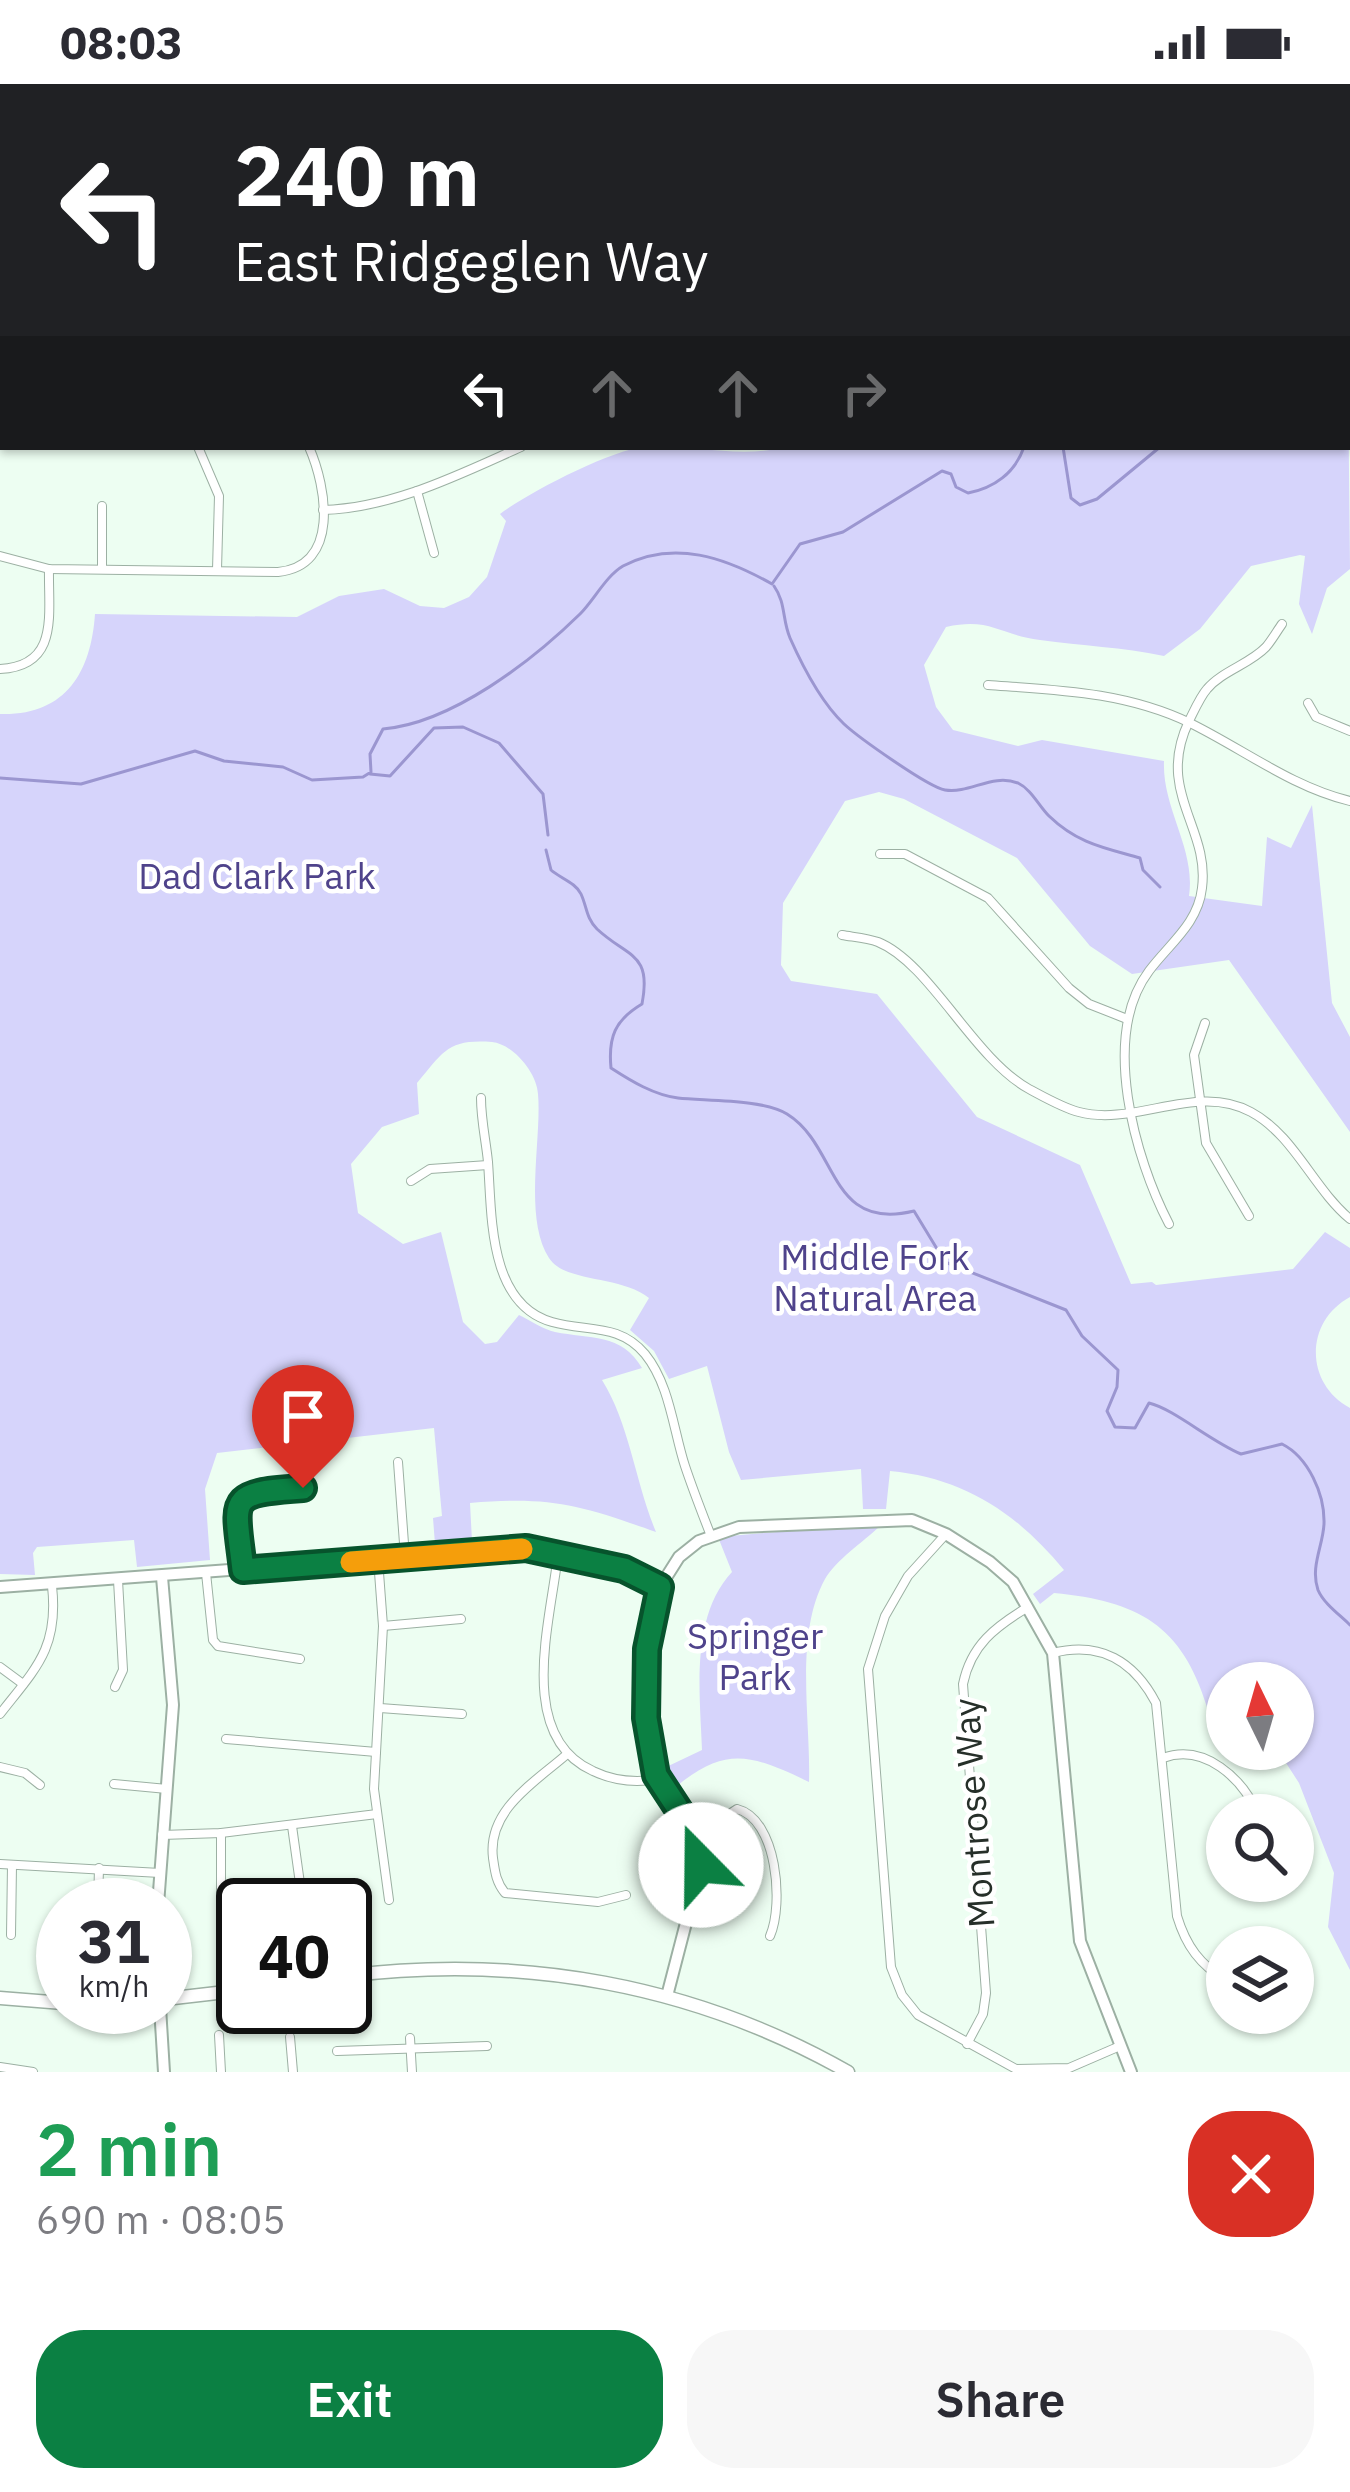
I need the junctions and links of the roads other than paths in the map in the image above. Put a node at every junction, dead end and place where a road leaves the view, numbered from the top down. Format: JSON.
{"nodes":[{"id":1,"x":198,"y":450,"type":"edge"},
{"id":2,"x":310,"y":450,"type":"edge"},
{"id":3,"x":514,"y":450,"type":"edge"},
{"id":4,"x":418,"y":491,"type":"junction"},
{"id":5,"x":102,"y":506,"type":"dead end"},
{"id":6,"x":323,"y":510,"type":"junction"},
{"id":7,"x":434,"y":553,"type":"dead end"},
{"id":8,"x":0,"y":556,"type":"edge"},
{"id":9,"x":102,"y":568,"type":"junction"},
{"id":10,"x":49,"y":569,"type":"junction"},
{"id":11,"x":217,"y":570,"type":"junction"},
{"id":12,"x":1282,"y":624,"type":"dead end"},
{"id":13,"x":0,"y":669,"type":"edge"},
{"id":14,"x":988,"y":685,"type":"dead end"},
{"id":15,"x":1308,"y":703,"type":"dead end"},
{"id":16,"x":1188,"y":722,"type":"junction"},
{"id":17,"x":1350,"y":731,"type":"edge"},
{"id":18,"x":1350,"y":801,"type":"edge"},
{"id":19,"x":880,"y":854,"type":"dead end"},
{"id":20,"x":842,"y":935,"type":"dead end"},
{"id":21,"x":1127,"y":1019,"type":"junction"},
{"id":22,"x":1205,"y":1023,"type":"dead end"},
{"id":23,"x":481,"y":1098,"type":"dead end"},
{"id":24,"x":1198,"y":1102,"type":"junction"},
{"id":25,"x":1130,"y":1113,"type":"junction"},
{"id":26,"x":488,"y":1166,"type":"junction"},
{"id":27,"x":411,"y":1181,"type":"dead end"},
{"id":28,"x":1249,"y":1216,"type":"dead end"},
{"id":29,"x":1350,"y":1219,"type":"edge"},
{"id":30,"x":1169,"y":1224,"type":"dead end"},
{"id":31,"x":398,"y":1462,"type":"dead end"},
{"id":32,"x":303,"y":1488,"type":"dead end"},
{"id":33,"x":946,"y":1534,"type":"junction"},
{"id":34,"x":711,"y":1536,"type":"junction"},
{"id":35,"x":558,"y":1552,"type":"junction"},
{"id":36,"x":405,"y":1556,"type":"junction"},
{"id":37,"x":378,"y":1559,"type":"junction"},
{"id":38,"x":243,"y":1570,"type":"junction"},
{"id":39,"x":206,"y":1573,"type":"junction"},
{"id":40,"x":162,"y":1577,"type":"junction"},
{"id":41,"x":118,"y":1580,"type":"junction"},
{"id":42,"x":52,"y":1586,"type":"junction"},
{"id":43,"x":0,"y":1587,"type":"edge"},
{"id":44,"x":660,"y":1587,"type":"junction"},
{"id":45,"x":1029,"y":1606,"type":"junction"},
{"id":46,"x":461,"y":1619,"type":"dead end"},
{"id":47,"x":383,"y":1626,"type":"junction"},
{"id":48,"x":1053,"y":1654,"type":"junction"},
{"id":49,"x":300,"y":1659,"type":"dead end"},
{"id":50,"x":0,"y":1667,"type":"edge"},
{"id":51,"x":23,"y":1684,"type":"junction"},
{"id":52,"x":115,"y":1687,"type":"dead end"},
{"id":53,"x":380,"y":1708,"type":"junction"},
{"id":54,"x":0,"y":1714,"type":"edge"},
{"id":55,"x":462,"y":1714,"type":"dead end"},
{"id":56,"x":226,"y":1738,"type":"dead end"},
{"id":57,"x":376,"y":1752,"type":"junction"},
{"id":58,"x":566,"y":1755,"type":"junction"},
{"id":59,"x":1163,"y":1759,"type":"junction"},
{"id":60,"x":0,"y":1767,"type":"edge"},
{"id":61,"x":658,"y":1779,"type":"junction"},
{"id":62,"x":114,"y":1784,"type":"dead end"},
{"id":63,"x":40,"y":1785,"type":"dead end"},
{"id":64,"x":167,"y":1789,"type":"junction"},
{"id":65,"x":1246,"y":1794,"type":"edge"},
{"id":66,"x":377,"y":1814,"type":"junction"},
{"id":67,"x":292,"y":1826,"type":"junction"},
{"id":68,"x":221,"y":1833,"type":"junction"},
{"id":69,"x":162,"y":1834,"type":"junction"},
{"id":70,"x":696,"y":1836,"type":"junction"},
{"id":71,"x":0,"y":1864,"type":"edge"},
{"id":72,"x":12,"y":1865,"type":"junction"},
{"id":73,"x":99,"y":1868,"type":"junction"},
{"id":74,"x":160,"y":1873,"type":"junction"},
{"id":75,"x":99,"y":1878,"type":"edge"},
{"id":76,"x":160,"y":1878,"type":"edge"},
{"id":77,"x":221,"y":1878,"type":"edge"},
{"id":78,"x":299,"y":1878,"type":"edge"},
{"id":79,"x":626,"y":1895,"type":"dead end"},
{"id":80,"x":389,"y":1900,"type":"dead end"},
{"id":81,"x":10,"y":1935,"type":"dead end"},
{"id":82,"x":770,"y":1936,"type":"dead end"},
{"id":83,"x":1206,"y":1965,"type":"edge"},
{"id":84,"x":372,"y":1974,"type":"edge"},
{"id":85,"x":668,"y":1996,"type":"junction"},
{"id":86,"x":0,"y":1998,"type":"edge"},
{"id":87,"x":36,"y":2001,"type":"edge"},
{"id":88,"x":162,"y":2034,"type":"edge"},
{"id":89,"x":218,"y":2035,"type":"dead end"},
{"id":90,"x":290,"y":2037,"type":"dead end"},
{"id":91,"x":411,"y":2042,"type":"junction"},
{"id":92,"x":966,"y":2045,"type":"junction"},
{"id":93,"x":487,"y":2046,"type":"dead end"},
{"id":94,"x":1120,"y":2046,"type":"junction"},
{"id":95,"x":337,"y":2051,"type":"dead end"},
{"id":96,"x":0,"y":2067,"type":"edge"},
{"id":97,"x":1063,"y":2070,"type":"edge"},
{"id":98,"x":33,"y":2072,"type":"edge"},
{"id":99,"x":164,"y":2072,"type":"edge"},
{"id":100,"x":221,"y":2072,"type":"edge"},
{"id":101,"x":293,"y":2072,"type":"edge"},
{"id":102,"x":412,"y":2072,"type":"edge"},
{"id":103,"x":848,"y":2072,"type":"edge"},
{"id":104,"x":1131,"y":2072,"type":"edge"}],
"edges":[{"from":1,"to":11,"type":"street"},
{"from":2,"to":6,"type":"street"},
{"from":3,"to":4,"type":"street"},
{"from":4,"to":6,"type":"street"},
{"from":4,"to":7,"type":"street"},
{"from":5,"to":9,"type":"street"},
{"from":6,"to":11,"type":"street"},
{"from":8,"to":10,"type":"street"},
{"from":9,"to":10,"type":"street"},
{"from":9,"to":11,"type":"street"},
{"from":10,"to":13,"type":"street"},
{"from":12,"to":16,"type":"street"},
{"from":14,"to":16,"type":"street"},
{"from":15,"to":17,"type":"street"},
{"from":16,"to":18,"type":"street"},
{"from":16,"to":21,"type":"street"},
{"from":19,"to":21,"type":"street"},
{"from":20,"to":25,"type":"street"},
{"from":21,"to":25,"type":"street"},
{"from":22,"to":24,"type":"street"},
{"from":23,"to":26,"type":"street"},
{"from":24,"to":25,"type":"street"},
{"from":24,"to":28,"type":"street"},
{"from":24,"to":29,"type":"street"},
{"from":25,"to":30,"type":"street"},
{"from":26,"to":27,"type":"street"},
{"from":26,"to":34,"type":"street"},
{"from":31,"to":36,"type":"street"},
{"from":32,"to":38,"type":"street"},
{"from":33,"to":34,"type":"street"},
{"from":33,"to":45,"type":"street"},
{"from":33,"to":92,"type":"street"},
{"from":34,"to":44,"type":"street"},
{"from":35,"to":36,"type":"street"},
{"from":35,"to":44,"type":"street"},
{"from":35,"to":58,"type":"street"},
{"from":36,"to":37,"type":"street"},
{"from":37,"to":38,"type":"street"},
{"from":37,"to":47,"type":"street"},
{"from":38,"to":39,"type":"street"},
{"from":39,"to":40,"type":"street"},
{"from":39,"to":49,"type":"street"},
{"from":40,"to":41,"type":"street"},
{"from":40,"to":64,"type":"street"},
{"from":41,"to":42,"type":"street"},
{"from":41,"to":52,"type":"street"},
{"from":42,"to":43,"type":"street"},
{"from":42,"to":51,"type":"street"},
{"from":44,"to":61,"type":"street"},
{"from":45,"to":48,"type":"street"},
{"from":45,"to":92,"type":"street","name":"Montrose Way"},
{"from":46,"to":47,"type":"street"},
{"from":47,"to":53,"type":"street"},
{"from":48,"to":59,"type":"street"},
{"from":48,"to":94,"type":"street"},
{"from":50,"to":51,"type":"street"},
{"from":51,"to":54,"type":"street"},
{"from":53,"to":55,"type":"street"},
{"from":53,"to":57,"type":"street"},
{"from":56,"to":57,"type":"street"},
{"from":57,"to":66,"type":"street"},
{"from":58,"to":61,"type":"street"},
{"from":58,"to":79,"type":"street"},
{"from":59,"to":65,"type":"street"},
{"from":59,"to":83,"type":"street"},
{"from":60,"to":63,"type":"street"},
{"from":61,"to":70,"type":"street"},
{"from":62,"to":64,"type":"street"},
{"from":64,"to":69,"type":"street"},
{"from":66,"to":67,"type":"street"},
{"from":66,"to":80,"type":"street"},
{"from":67,"to":68,"type":"street"},
{"from":67,"to":78,"type":"street"},
{"from":68,"to":69,"type":"street"},
{"from":68,"to":77,"type":"street"},
{"from":69,"to":74,"type":"street"},
{"from":70,"to":82,"type":"street"},
{"from":70,"to":85,"type":"street"},
{"from":71,"to":72,"type":"street"},
{"from":72,"to":73,"type":"street"},
{"from":72,"to":81,"type":"street"},
{"from":73,"to":74,"type":"street"},
{"from":73,"to":75,"type":"street"},
{"from":74,"to":76,"type":"street"},
{"from":84,"to":85,"type":"main road"},
{"from":85,"to":103,"type":"main road"},
{"from":86,"to":87,"type":"main road"},
{"from":88,"to":99,"type":"street"},
{"from":89,"to":100,"type":"street"},
{"from":90,"to":101,"type":"street"},
{"from":91,"to":93,"type":"street"},
{"from":91,"to":95,"type":"street"},
{"from":91,"to":102,"type":"street"},
{"from":92,"to":97,"type":"street"},
{"from":94,"to":97,"type":"street"},
{"from":94,"to":104,"type":"street"},
{"from":96,"to":98,"type":"street"}]}
